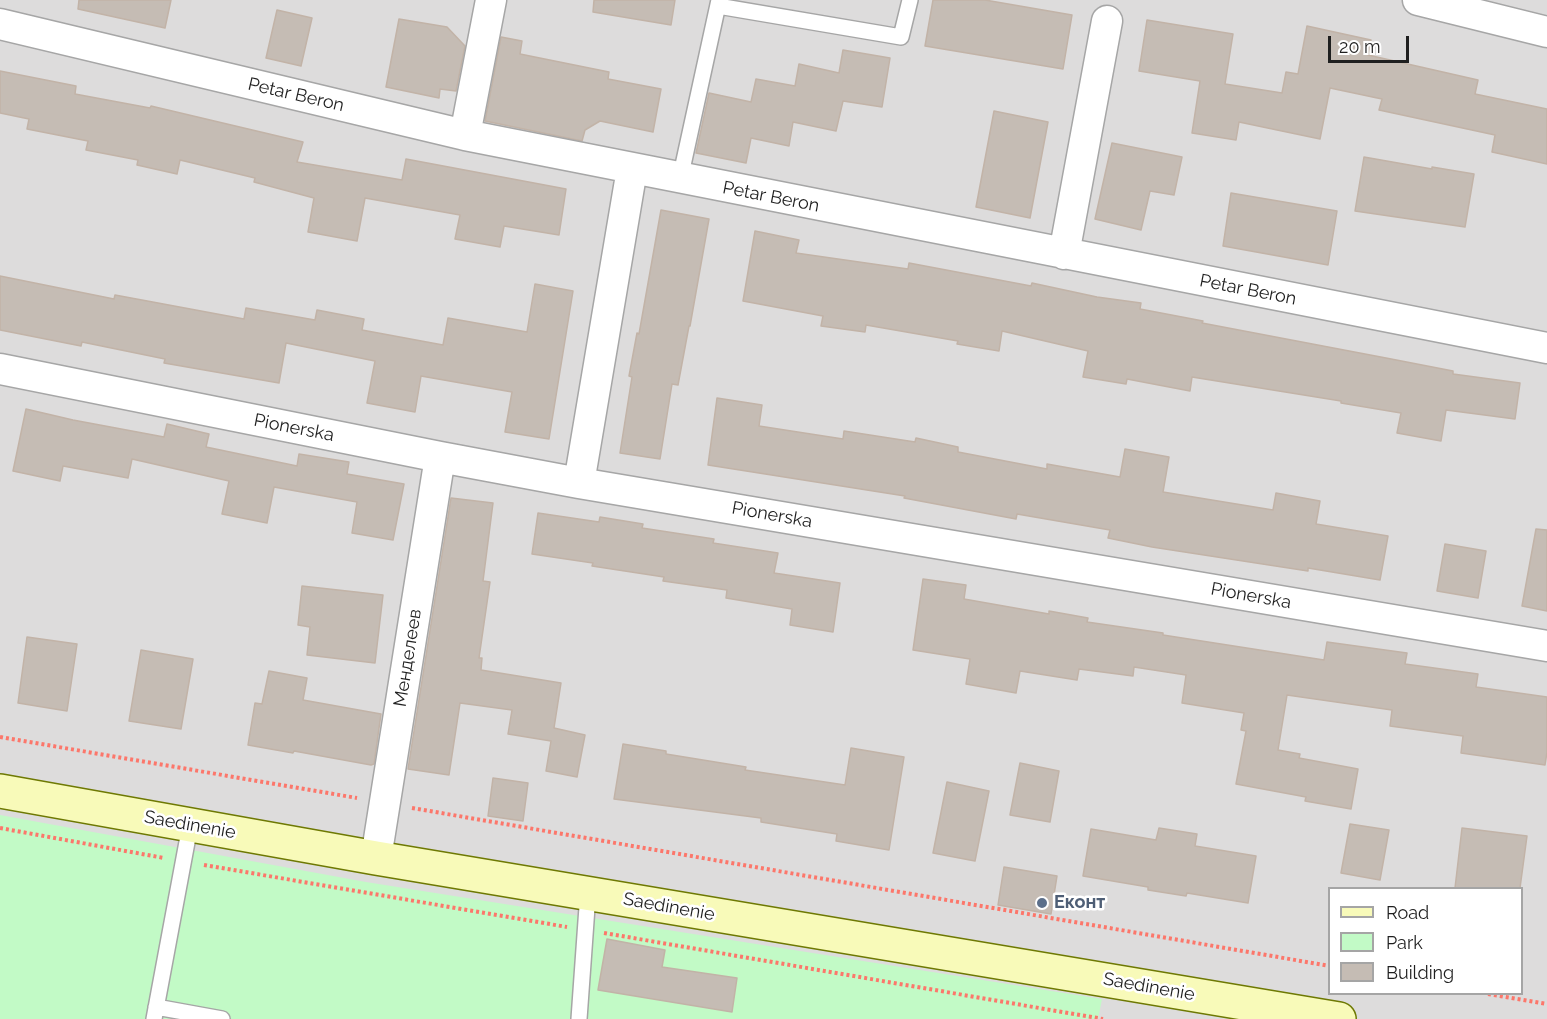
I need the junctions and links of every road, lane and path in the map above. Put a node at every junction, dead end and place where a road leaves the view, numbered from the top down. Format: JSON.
{"nodes":[{"id":1,"x":491,"y":0,"type":"edge"},
{"id":2,"x":910,"y":0,"type":"edge"},
{"id":3,"x":1418,"y":0,"type":"edge"},
{"id":4,"x":718,"y":3,"type":"edge"},
{"id":5,"x":1107,"y":21,"type":"dead end"},
{"id":6,"x":0,"y":24,"type":"edge"},
{"id":7,"x":1547,"y":32,"type":"edge"},
{"id":8,"x":465,"y":135,"type":"junction"},
{"id":9,"x":632,"y":169,"type":"junction"},
{"id":10,"x":680,"y":179,"type":"junction"},
{"id":11,"x":1064,"y":254,"type":"junction"},
{"id":12,"x":1547,"y":348,"type":"edge"},
{"id":13,"x":0,"y":369,"type":"edge"},
{"id":14,"x":440,"y":457,"type":"junction"},
{"id":15,"x":579,"y":483,"type":"junction"},
{"id":16,"x":1547,"y":646,"type":"edge"},
{"id":17,"x":0,"y":737,"type":"edge"},
{"id":18,"x":0,"y":791,"type":"edge"},
{"id":19,"x":385,"y":803,"type":"junction"},
{"id":20,"x":190,"y":826,"type":"junction"},
{"id":21,"x":0,"y":828,"type":"edge"},
{"id":22,"x":376,"y":858,"type":"junction"},
{"id":23,"x":183,"y":862,"type":"junction"},
{"id":24,"x":588,"y":893,"type":"junction"},
{"id":25,"x":585,"y":930,"type":"junction"},
{"id":26,"x":1328,"y":966,"type":"edge"},
{"id":27,"x":1499,"y":995,"type":"edge"},
{"id":28,"x":1547,"y":1004,"type":"edge"},
{"id":29,"x":155,"y":1013,"type":"edge"},
{"id":30,"x":222,"y":1019,"type":"edge"},
{"id":31,"x":579,"y":1019,"type":"edge"},
{"id":32,"x":1102,"y":1019,"type":"edge"},
{"id":33,"x":1339,"y":1019,"type":"edge"}],
"edges":[{"from":1,"to":8,"type":"street"},
{"from":2,"to":4,"type":"lane"},
{"from":3,"to":7,"type":"street"},
{"from":4,"to":10,"type":"lane"},
{"from":5,"to":11,"type":"street"},
{"from":6,"to":8,"type":"street","name":"Petar Beron"},
{"from":8,"to":9,"type":"street","name":"Petar Beron"},
{"from":9,"to":10,"type":"street","name":"Petar Beron"},
{"from":9,"to":15,"type":"street"},
{"from":10,"to":11,"type":"street","name":"Petar Beron"},
{"from":11,"to":12,"type":"street","name":"Petar Beron"},
{"from":13,"to":14,"type":"street","name":"Pionerska"},
{"from":14,"to":15,"type":"street","name":"Pionerska"},
{"from":14,"to":19,"type":"street","name":"Менделеев"},
{"from":15,"to":16,"type":"street","name":"Pionerska"},
{"from":17,"to":19,"type":"path"},
{"from":18,"to":20,"type":"street","name":"Saedinenie"},
{"from":19,"to":22,"type":"street","name":"Менделеев"},
{"from":19,"to":26,"type":"path"},
{"from":20,"to":22,"type":"street","name":"Saedinenie"},
{"from":20,"to":23,"type":"lane"},
{"from":21,"to":23,"type":"path"},
{"from":22,"to":24,"type":"street","name":"Saedinenie"},
{"from":23,"to":25,"type":"path"},
{"from":23,"to":29,"type":"lane"},
{"from":24,"to":25,"type":"lane"},
{"from":24,"to":33,"type":"street","name":"Saedinenie"},
{"from":25,"to":31,"type":"lane"},
{"from":25,"to":32,"type":"path"},
{"from":27,"to":28,"type":"path"},
{"from":29,"to":30,"type":"lane"}]}
